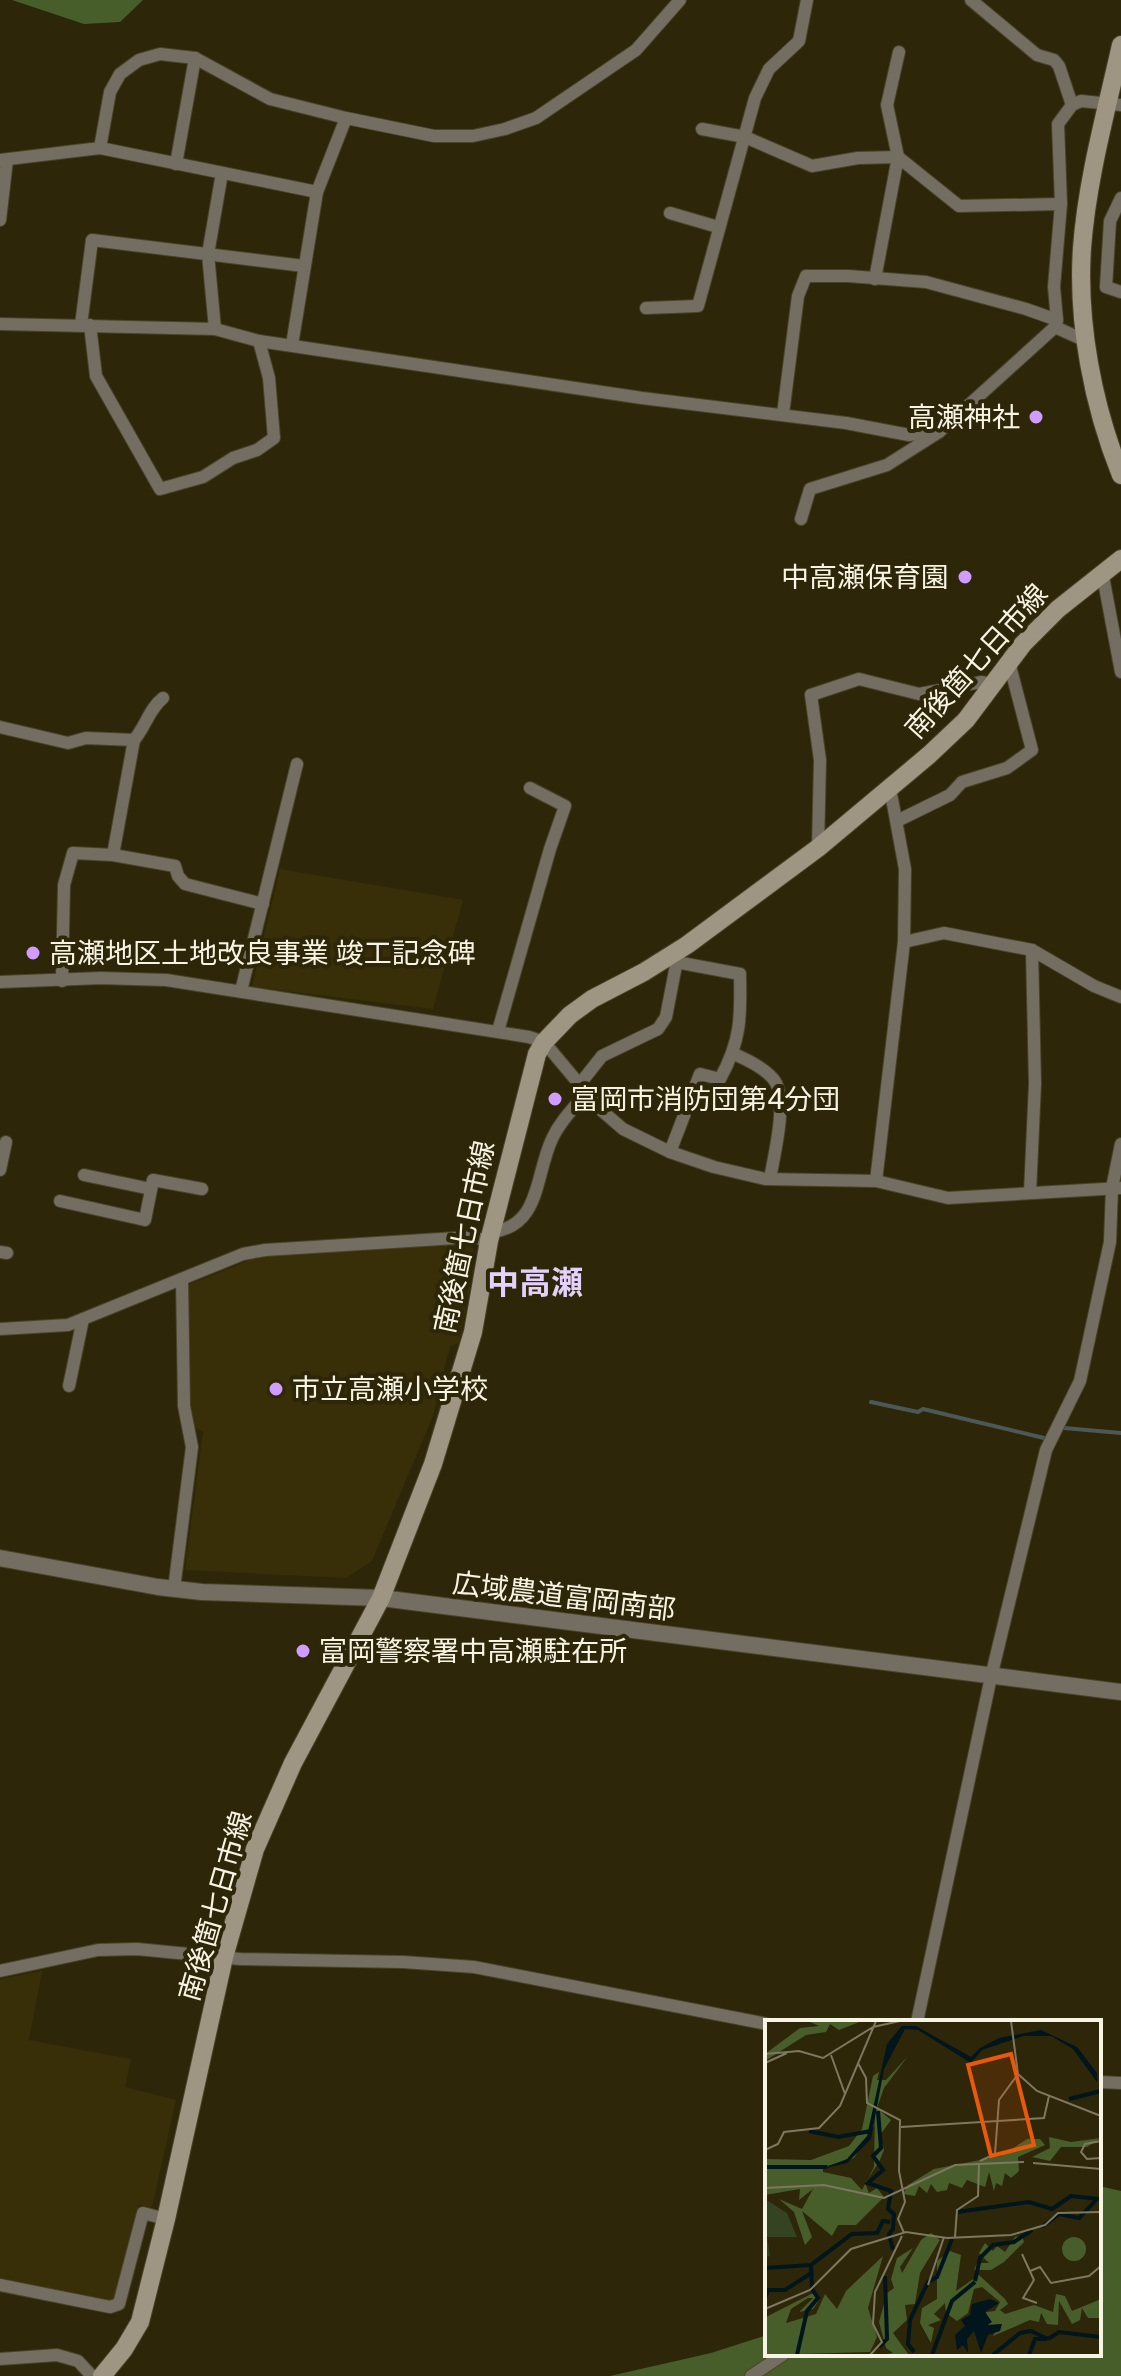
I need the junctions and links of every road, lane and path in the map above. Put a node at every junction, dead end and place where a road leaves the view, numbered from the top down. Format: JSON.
{"nodes":[{"id":1,"x":680,"y":0,"type":"edge"},
{"id":2,"x":807,"y":0,"type":"edge"},
{"id":3,"x":971,"y":0,"type":"edge"},
{"id":4,"x":1121,"y":45,"type":"edge"},
{"id":5,"x":899,"y":52,"type":"dead end"},
{"id":6,"x":195,"y":58,"type":"junction"},
{"id":7,"x":1115,"y":104,"type":"edge"},
{"id":8,"x":1072,"y":105,"type":"junction"},
{"id":9,"x":346,"y":118,"type":"junction"},
{"id":10,"x":702,"y":129,"type":"dead end"},
{"id":11,"x":745,"y":137,"type":"junction"},
{"id":12,"x":100,"y":148,"type":"junction"},
{"id":13,"x":898,"y":157,"type":"junction"},
{"id":14,"x":4,"y":160,"type":"edge"},
{"id":15,"x":176,"y":164,"type":"junction"},
{"id":16,"x":222,"y":173,"type":"junction"},
{"id":17,"x":317,"y":192,"type":"junction"},
{"id":18,"x":1121,"y":198,"type":"edge"},
{"id":19,"x":1061,"y":204,"type":"junction"},
{"id":20,"x":670,"y":213,"type":"dead end"},
{"id":21,"x":0,"y":220,"type":"edge"},
{"id":22,"x":718,"y":227,"type":"junction"},
{"id":23,"x":208,"y":254,"type":"junction"},
{"id":24,"x":304,"y":266,"type":"junction"},
{"id":25,"x":875,"y":279,"type":"junction"},
{"id":26,"x":1121,"y":292,"type":"edge"},
{"id":27,"x":646,"y":308,"type":"dead end"},
{"id":28,"x":1056,"y":323,"type":"junction"},
{"id":29,"x":0,"y":324,"type":"edge"},
{"id":30,"x":86,"y":325,"type":"junction"},
{"id":31,"x":215,"y":329,"type":"junction"},
{"id":32,"x":259,"y":341,"type":"junction"},
{"id":33,"x":1086,"y":341,"type":"junction"},
{"id":34,"x":292,"y":345,"type":"junction"},
{"id":35,"x":783,"y":414,"type":"junction"},
{"id":36,"x":939,"y":432,"type":"junction"},
{"id":37,"x":1121,"y":475,"type":"edge"},
{"id":38,"x":801,"y":519,"type":"dead end"},
{"id":39,"x":1121,"y":559,"type":"edge"},
{"id":40,"x":1102,"y":571,"type":"junction"},
{"id":41,"x":1009,"y":662,"type":"junction"},
{"id":42,"x":1121,"y":672,"type":"edge"},
{"id":43,"x":993,"y":684,"type":"junction"},
{"id":44,"x":163,"y":698,"type":"dead end"},
{"id":45,"x":0,"y":727,"type":"edge"},
{"id":46,"x":134,"y":740,"type":"junction"},
{"id":47,"x":297,"y":764,"type":"dead end"},
{"id":48,"x":530,"y":788,"type":"dead end"},
{"id":49,"x":890,"y":788,"type":"junction"},
{"id":50,"x":897,"y":821,"type":"junction"},
{"id":51,"x":818,"y":848,"type":"junction"},
{"id":52,"x":113,"y":855,"type":"junction"},
{"id":53,"x":263,"y":904,"type":"junction"},
{"id":54,"x":904,"y":942,"type":"junction"},
{"id":55,"x":1032,"y":950,"type":"junction"},
{"id":56,"x":678,"y":956,"type":"junction"},
{"id":57,"x":62,"y":981,"type":"junction"},
{"id":58,"x":0,"y":982,"type":"edge"},
{"id":59,"x":241,"y":991,"type":"junction"},
{"id":60,"x":1121,"y":997,"type":"edge"},
{"id":61,"x":498,"y":1031,"type":"junction"},
{"id":62,"x":544,"y":1042,"type":"junction"},
{"id":63,"x":734,"y":1054,"type":"junction"},
{"id":64,"x":582,"y":1089,"type":"junction"},
{"id":65,"x":8,"y":1142,"type":"edge"},
{"id":66,"x":1121,"y":1144,"type":"edge"},
{"id":67,"x":670,"y":1152,"type":"junction"},
{"id":68,"x":0,"y":1170,"type":"edge"},
{"id":69,"x":84,"y":1175,"type":"dead end"},
{"id":70,"x":770,"y":1179,"type":"junction"},
{"id":71,"x":876,"y":1181,"type":"junction"},
{"id":72,"x":1117,"y":1188,"type":"edge"},
{"id":73,"x":151,"y":1189,"type":"junction"},
{"id":74,"x":202,"y":1189,"type":"dead end"},
{"id":75,"x":1030,"y":1193,"type":"junction"},
{"id":76,"x":60,"y":1201,"type":"dead end"},
{"id":77,"x":490,"y":1236,"type":"junction"},
{"id":78,"x":182,"y":1279,"type":"junction"},
{"id":79,"x":83,"y":1319,"type":"junction"},
{"id":80,"x":0,"y":1329,"type":"edge"},
{"id":81,"x":69,"y":1386,"type":"dead end"},
{"id":82,"x":0,"y":1558,"type":"edge"},
{"id":83,"x":174,"y":1589,"type":"junction"},
{"id":84,"x":381,"y":1598,"type":"junction"},
{"id":85,"x":991,"y":1677,"type":"junction"},
{"id":86,"x":1121,"y":1692,"type":"edge"},
{"id":87,"x":224,"y":1957,"type":"junction"},
{"id":88,"x":0,"y":1971,"type":"edge"},
{"id":89,"x":917,"y":2020,"type":"edge"},
{"id":90,"x":765,"y":2024,"type":"edge"},
{"id":91,"x":1101,"y":2082,"type":"edge"},
{"id":92,"x":1121,"y":2083,"type":"edge"},
{"id":93,"x":166,"y":2219,"type":"junction"},
{"id":94,"x":0,"y":2285,"type":"edge"},
{"id":95,"x":781,"y":2356,"type":"edge"},
{"id":96,"x":0,"y":2359,"type":"edge"},
{"id":97,"x":92,"y":2376,"type":"edge"},
{"id":98,"x":102,"y":2376,"type":"edge"},
{"id":99,"x":751,"y":2376,"type":"edge"}],
"edges":[{"from":1,"to":9,"type":"street"},
{"from":2,"to":11,"type":"street"},
{"from":3,"to":8,"type":"street"},
{"from":4,"to":7,"type":"main road"},
{"from":5,"to":13,"type":"street"},
{"from":6,"to":9,"type":"street"},
{"from":6,"to":12,"type":"street"},
{"from":6,"to":15,"type":"street"},
{"from":7,"to":8,"type":"street"},
{"from":7,"to":33,"type":"main road"},
{"from":8,"to":19,"type":"street"},
{"from":9,"to":17,"type":"street"},
{"from":10,"to":11,"type":"street"},
{"from":11,"to":13,"type":"street"},
{"from":11,"to":22,"type":"street"},
{"from":12,"to":14,"type":"street"},
{"from":12,"to":15,"type":"street"},
{"from":13,"to":19,"type":"street"},
{"from":13,"to":25,"type":"street"},
{"from":14,"to":21,"type":"street"},
{"from":15,"to":16,"type":"street"},
{"from":16,"to":17,"type":"street"},
{"from":16,"to":23,"type":"street"},
{"from":17,"to":24,"type":"street"},
{"from":18,"to":26,"type":"street"},
{"from":19,"to":28,"type":"street"},
{"from":20,"to":22,"type":"street"},
{"from":22,"to":27,"type":"street"},
{"from":23,"to":24,"type":"street"},
{"from":23,"to":30,"type":"street"},
{"from":23,"to":31,"type":"street"},
{"from":24,"to":34,"type":"street"},
{"from":25,"to":28,"type":"street"},
{"from":25,"to":35,"type":"street"},
{"from":28,"to":33,"type":"street"},
{"from":28,"to":36,"type":"street"},
{"from":29,"to":30,"type":"street"},
{"from":30,"to":31,"type":"street"},
{"from":30,"to":32,"type":"street"},
{"from":31,"to":32,"type":"street"},
{"from":32,"to":34,"type":"street"},
{"from":33,"to":37,"type":"main road"},
{"from":34,"to":35,"type":"street"},
{"from":35,"to":36,"type":"street"},
{"from":36,"to":38,"type":"street"},
{"from":39,"to":40,"type":"main road","name":"南後箇七日市線"},
{"from":40,"to":41,"type":"main road","name":"南後箇七日市線"},
{"from":40,"to":42,"type":"street"},
{"from":41,"to":43,"type":"main road","name":"南後箇七日市線"},
{"from":41,"to":50,"type":"street"},
{"from":43,"to":49,"type":"main road","name":"南後箇七日市線"},
{"from":43,"to":51,"type":"street"},
{"from":44,"to":46,"type":"street"},
{"from":45,"to":46,"type":"street"},
{"from":46,"to":52,"type":"street"},
{"from":47,"to":53,"type":"street"},
{"from":48,"to":61,"type":"street"},
{"from":49,"to":50,"type":"street"},
{"from":49,"to":51,"type":"main road","name":"南後箇七日市線"},
{"from":50,"to":54,"type":"street"},
{"from":51,"to":56,"type":"main road","name":"南後箇七日市線"},
{"from":52,"to":53,"type":"street"},
{"from":52,"to":57,"type":"street"},
{"from":53,"to":59,"type":"street"},
{"from":54,"to":55,"type":"street"},
{"from":54,"to":71,"type":"street"},
{"from":55,"to":60,"type":"street"},
{"from":55,"to":75,"type":"street"},
{"from":56,"to":62,"type":"main road","name":"南後箇七日市線"},
{"from":56,"to":63,"type":"street"},
{"from":56,"to":64,"type":"street"},
{"from":57,"to":58,"type":"street"},
{"from":57,"to":59,"type":"street"},
{"from":59,"to":61,"type":"street"},
{"from":61,"to":62,"type":"street"},
{"from":62,"to":64,"type":"street"},
{"from":62,"to":77,"type":"main road","name":"南後箇七日市線"},
{"from":63,"to":67,"type":"street"},
{"from":63,"to":70,"type":"street"},
{"from":64,"to":67,"type":"street"},
{"from":64,"to":77,"type":"street"},
{"from":65,"to":68,"type":"street"},
{"from":66,"to":72,"type":"street"},
{"from":67,"to":70,"type":"street"},
{"from":69,"to":73,"type":"street"},
{"from":70,"to":71,"type":"street"},
{"from":71,"to":75,"type":"street"},
{"from":72,"to":75,"type":"street"},
{"from":72,"to":85,"type":"street"},
{"from":73,"to":74,"type":"street"},
{"from":73,"to":76,"type":"street"},
{"from":77,"to":78,"type":"street"},
{"from":77,"to":84,"type":"main road","name":"南後箇七日市線"},
{"from":78,"to":79,"type":"street"},
{"from":78,"to":83,"type":"street"},
{"from":79,"to":80,"type":"street"},
{"from":79,"to":81,"type":"street"},
{"from":82,"to":83,"type":"street","name":"広域農道富岡南部"},
{"from":83,"to":84,"type":"street","name":"広域農道富岡南部"},
{"from":84,"to":85,"type":"street","name":"広域農道富岡南部"},
{"from":84,"to":87,"type":"main road","name":"南後箇七日市線"},
{"from":85,"to":86,"type":"street","name":"広域農道富岡南部"},
{"from":85,"to":89,"type":"street"},
{"from":87,"to":88,"type":"street"},
{"from":87,"to":90,"type":"street"},
{"from":87,"to":93,"type":"main road","name":"南後箇七日市線"},
{"from":91,"to":92,"type":"street"},
{"from":93,"to":94,"type":"street"},
{"from":93,"to":98,"type":"main road","name":"南後箇七日市線"},
{"from":95,"to":99,"type":"street"},
{"from":96,"to":97,"type":"street"}]}
